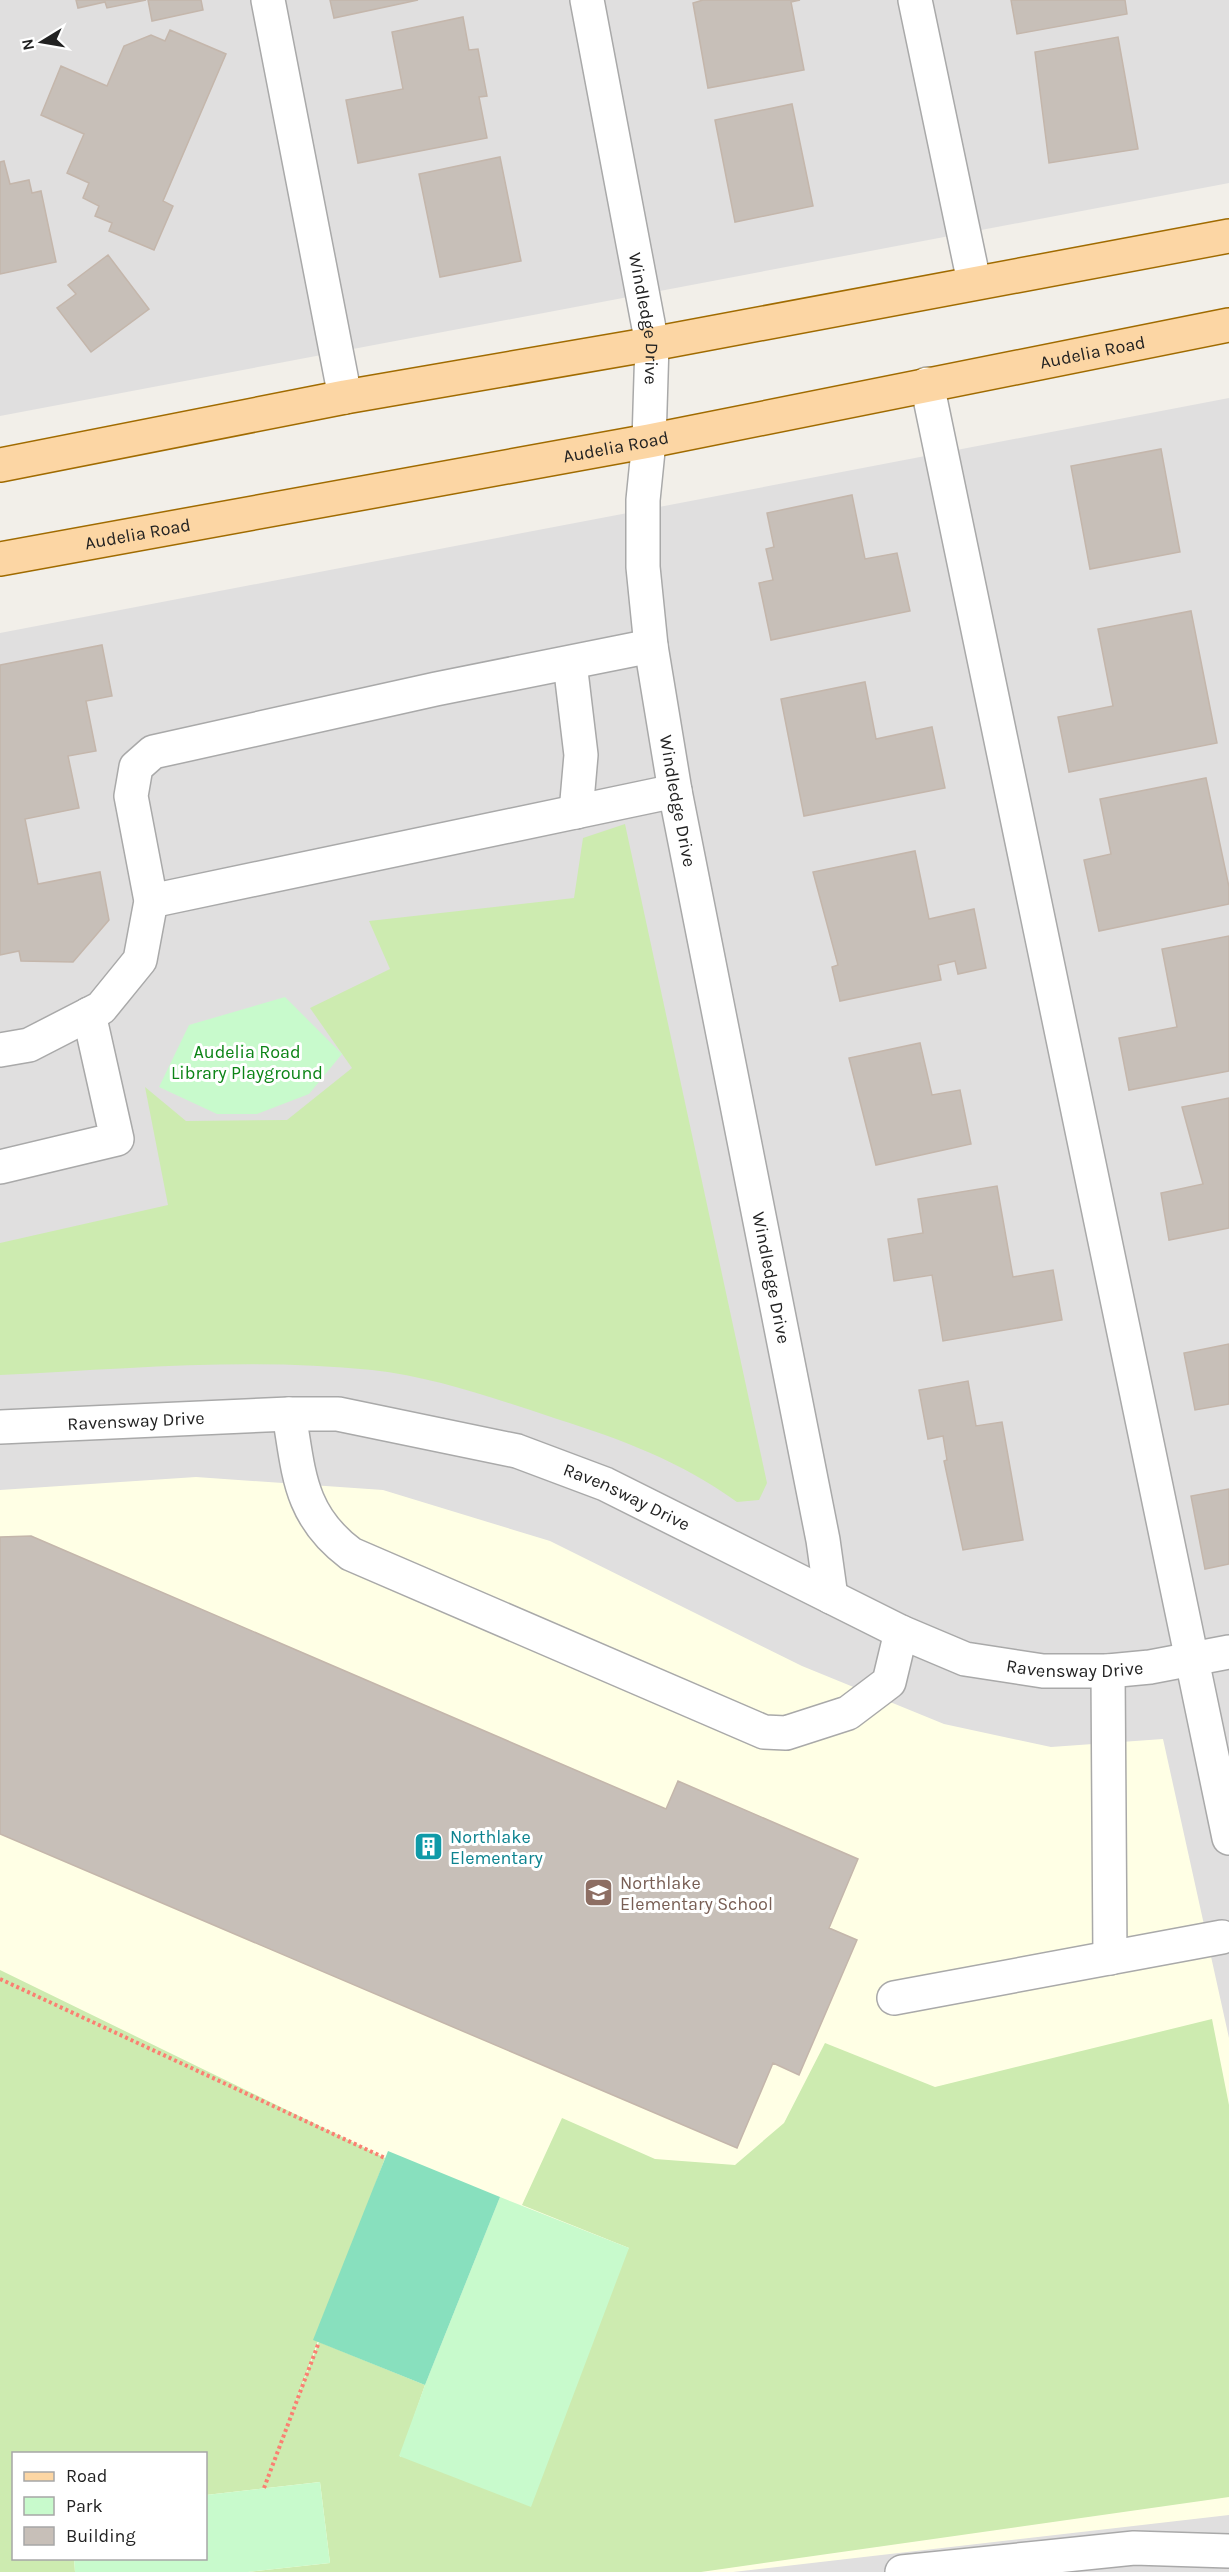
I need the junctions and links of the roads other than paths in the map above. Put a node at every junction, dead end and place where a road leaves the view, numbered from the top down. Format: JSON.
{"nodes":[{"id":1,"x":268,"y":0,"type":"edge"},
{"id":2,"x":586,"y":0,"type":"edge"},
{"id":3,"x":915,"y":0,"type":"edge"},
{"id":4,"x":1229,"y":236,"type":"edge"},
{"id":5,"x":975,"y":282,"type":"junction"},
{"id":6,"x":1229,"y":326,"type":"edge"},
{"id":7,"x":652,"y":344,"type":"junction"},
{"id":8,"x":927,"y":384,"type":"junction"},
{"id":9,"x":345,"y":398,"type":"junction"},
{"id":10,"x":649,"y":441,"type":"junction"},
{"id":11,"x":0,"y":465,"type":"edge"},
{"id":12,"x":0,"y":559,"type":"edge"},
{"id":13,"x":651,"y":646,"type":"junction"},
{"id":14,"x":570,"y":663,"type":"junction"},
{"id":15,"x":675,"y":790,"type":"junction"},
{"id":16,"x":576,"y":812,"type":"junction"},
{"id":17,"x":151,"y":901,"type":"junction"},
{"id":18,"x":89,"y":1014,"type":"junction"},
{"id":19,"x":14,"y":1047,"type":"edge"},
{"id":20,"x":0,"y":1167,"type":"edge"},
{"id":21,"x":289,"y":1414,"type":"junction"},
{"id":22,"x":0,"y":1427,"type":"edge"},
{"id":23,"x":831,"y":1597,"type":"junction"},
{"id":24,"x":902,"y":1632,"type":"junction"},
{"id":25,"x":1229,"y":1652,"type":"edge"},
{"id":26,"x":1191,"y":1660,"type":"junction"},
{"id":27,"x":1108,"y":1671,"type":"junction"},
{"id":28,"x":1229,"y":1838,"type":"edge"},
{"id":29,"x":1222,"y":1937,"type":"dead end"},
{"id":30,"x":1110,"y":1958,"type":"junction"},
{"id":31,"x":894,"y":1998,"type":"dead end"},
{"id":32,"x":1229,"y":2551,"type":"edge"},
{"id":33,"x":902,"y":2572,"type":"edge"}],
"edges":[{"from":1,"to":9,"type":"street"},
{"from":2,"to":7,"type":"street","name":"Windledge Drive"},
{"from":3,"to":5,"type":"street"},
{"from":4,"to":5,"type":"main road"},
{"from":5,"to":7,"type":"main road"},
{"from":6,"to":8,"type":"main road","name":"Audelia Road"},
{"from":7,"to":9,"type":"main road"},
{"from":7,"to":10,"type":"street","name":"Windledge Drive"},
{"from":8,"to":10,"type":"main road","name":"Audelia Road"},
{"from":8,"to":26,"type":"street"},
{"from":9,"to":11,"type":"main road"},
{"from":10,"to":12,"type":"main road","name":"Audelia Road"},
{"from":10,"to":13,"type":"street","name":"Windledge Drive"},
{"from":13,"to":14,"type":"street"},
{"from":13,"to":15,"type":"street","name":"Windledge Drive"},
{"from":14,"to":16,"type":"street"},
{"from":14,"to":17,"type":"street"},
{"from":15,"to":16,"type":"street"},
{"from":15,"to":23,"type":"street","name":"Windledge Drive"},
{"from":16,"to":17,"type":"street"},
{"from":17,"to":18,"type":"street"},
{"from":18,"to":19,"type":"street"},
{"from":18,"to":20,"type":"street"},
{"from":21,"to":22,"type":"street","name":"Ravensway Drive"},
{"from":21,"to":23,"type":"street","name":"Ravensway Drive"},
{"from":21,"to":24,"type":"street"},
{"from":23,"to":24,"type":"street","name":"Ravensway Drive"},
{"from":24,"to":27,"type":"street","name":"Ravensway Drive"},
{"from":25,"to":26,"type":"street","name":"Ravensway Drive"},
{"from":26,"to":27,"type":"street","name":"Ravensway Drive"},
{"from":26,"to":28,"type":"street"},
{"from":27,"to":30,"type":"street"},
{"from":29,"to":30,"type":"street"},
{"from":30,"to":31,"type":"street"},
{"from":32,"to":33,"type":"street"}]}
